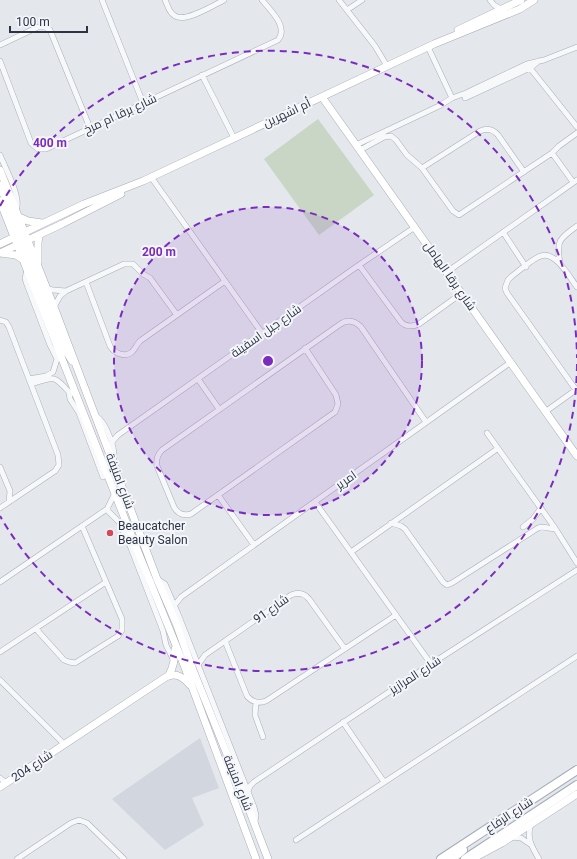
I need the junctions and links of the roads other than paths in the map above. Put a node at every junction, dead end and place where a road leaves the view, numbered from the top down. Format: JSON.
{"nodes":[{"id":1,"x":102,"y":0,"type":"edge"},
{"id":2,"x":165,"y":0,"type":"edge"},
{"id":3,"x":224,"y":0,"type":"edge"},
{"id":4,"x":262,"y":0,"type":"edge"},
{"id":5,"x":339,"y":0,"type":"edge"},
{"id":6,"x":362,"y":0,"type":"edge"},
{"id":7,"x":521,"y":0,"type":"edge"},
{"id":8,"x":534,"y":0,"type":"edge"},
{"id":9,"x":491,"y":2,"type":"edge"},
{"id":10,"x":502,"y":9,"type":"junction"},
{"id":11,"x":347,"y":10,"type":"junction"},
{"id":12,"x":490,"y":15,"type":"junction"},
{"id":13,"x":0,"y":45,"type":"edge"},
{"id":14,"x":431,"y":45,"type":"junction"},
{"id":15,"x":577,"y":46,"type":"edge"},
{"id":16,"x":0,"y":61,"type":"edge"},
{"id":17,"x":540,"y":61,"type":"junction"},
{"id":18,"x":387,"y":66,"type":"junction"},
{"id":19,"x":530,"y":68,"type":"junction"},
{"id":20,"x":202,"y":75,"type":"junction"},
{"id":21,"x":322,"y":96,"type":"junction"},
{"id":22,"x":452,"y":98,"type":"junction"},
{"id":23,"x":465,"y":98,"type":"dead end"},
{"id":24,"x":143,"y":104,"type":"junction"},
{"id":25,"x":577,"y":127,"type":"edge"},
{"id":26,"x":90,"y":128,"type":"junction"},
{"id":27,"x":577,"y":134,"type":"edge"},
{"id":28,"x":234,"y":138,"type":"junction"},
{"id":29,"x":358,"y":147,"type":"junction"},
{"id":30,"x":552,"y":153,"type":"junction"},
{"id":31,"x":0,"y":155,"type":"edge"},
{"id":32,"x":422,"y":168,"type":"junction"},
{"id":33,"x":0,"y":170,"type":"edge"},
{"id":34,"x":524,"y":172,"type":"junction"},
{"id":35,"x":151,"y":177,"type":"junction"},
{"id":36,"x":575,"y":181,"type":"edge"},
{"id":37,"x":140,"y":182,"type":"junction"},
{"id":38,"x":0,"y":185,"type":"edge"},
{"id":39,"x":0,"y":201,"type":"edge"},
{"id":40,"x":65,"y":213,"type":"junction"},
{"id":41,"x":17,"y":214,"type":"junction"},
{"id":42,"x":42,"y":223,"type":"junction"},
{"id":43,"x":577,"y":226,"type":"edge"},
{"id":44,"x":415,"y":227,"type":"junction"},
{"id":45,"x":503,"y":232,"type":"junction"},
{"id":46,"x":39,"y":235,"type":"junction"},
{"id":47,"x":20,"y":239,"type":"junction"},
{"id":48,"x":0,"y":244,"type":"edge"},
{"id":49,"x":0,"y":248,"type":"edge"},
{"id":50,"x":0,"y":253,"type":"edge"},
{"id":51,"x":22,"y":259,"type":"junction"},
{"id":52,"x":560,"y":263,"type":"junction"},
{"id":53,"x":359,"y":265,"type":"junction"},
{"id":54,"x":38,"y":266,"type":"junction"},
{"id":55,"x":526,"y":267,"type":"junction"},
{"id":56,"x":447,"y":272,"type":"junction"},
{"id":57,"x":225,"y":281,"type":"junction"},
{"id":58,"x":86,"y":282,"type":"junction"},
{"id":59,"x":577,"y":287,"type":"edge"},
{"id":60,"x":47,"y":288,"type":"junction"},
{"id":61,"x":66,"y":291,"type":"junction"},
{"id":62,"x":462,"y":293,"type":"junction"},
{"id":63,"x":54,"y":306,"type":"junction"},
{"id":64,"x":177,"y":315,"type":"junction"},
{"id":65,"x":0,"y":320,"type":"edge"},
{"id":66,"x":262,"y":333,"type":"junction"},
{"id":67,"x":305,"y":348,"type":"junction"},
{"id":68,"x":58,"y":355,"type":"junction"},
{"id":69,"x":511,"y":362,"type":"junction"},
{"id":70,"x":76,"y":365,"type":"junction"},
{"id":71,"x":198,"y":379,"type":"junction"},
{"id":72,"x":30,"y":381,"type":"junction"},
{"id":73,"x":576,"y":390,"type":"edge"},
{"id":74,"x":69,"y":392,"type":"junction"},
{"id":75,"x":78,"y":400,"type":"junction"},
{"id":76,"x":219,"y":409,"type":"junction"},
{"id":77,"x":545,"y":412,"type":"junction"},
{"id":78,"x":95,"y":416,"type":"junction"},
{"id":79,"x":426,"y":422,"type":"junction"},
{"id":80,"x":487,"y":433,"type":"dead end"},
{"id":81,"x":108,"y":434,"type":"junction"},
{"id":82,"x":118,"y":435,"type":"junction"},
{"id":83,"x":111,"y":444,"type":"junction"},
{"id":84,"x":497,"y":449,"type":"junction"},
{"id":85,"x":577,"y":456,"type":"edge"},
{"id":86,"x":113,"y":461,"type":"junction"},
{"id":87,"x":0,"y":467,"type":"edge"},
{"id":88,"x":103,"y":477,"type":"dead end"},
{"id":89,"x":10,"y":491,"type":"junction"},
{"id":90,"x":115,"y":492,"type":"junction"},
{"id":91,"x":20,"y":495,"type":"junction"},
{"id":92,"x":218,"y":495,"type":"junction"},
{"id":93,"x":9,"y":502,"type":"junction"},
{"id":94,"x":315,"y":502,"type":"junction"},
{"id":95,"x":0,"y":508,"type":"edge"},
{"id":96,"x":541,"y":508,"type":"junction"},
{"id":97,"x":107,"y":509,"type":"junction"},
{"id":98,"x":391,"y":523,"type":"junction"},
{"id":99,"x":82,"y":526,"type":"junction"},
{"id":100,"x":121,"y":527,"type":"junction"},
{"id":101,"x":523,"y":527,"type":"dead end"},
{"id":102,"x":555,"y":528,"type":"junction"},
{"id":103,"x":132,"y":537,"type":"junction"},
{"id":104,"x":254,"y":545,"type":"junction"},
{"id":105,"x":351,"y":552,"type":"junction"},
{"id":106,"x":577,"y":563,"type":"edge"},
{"id":107,"x":577,"y":570,"type":"edge"},
{"id":108,"x":157,"y":579,"type":"junction"},
{"id":109,"x":0,"y":582,"type":"edge"},
{"id":110,"x":106,"y":582,"type":"junction"},
{"id":111,"x":170,"y":596,"type":"junction"},
{"id":112,"x":180,"y":598,"type":"junction"},
{"id":113,"x":174,"y":606,"type":"junction"},
{"id":114,"x":178,"y":614,"type":"junction"},
{"id":115,"x":396,"y":615,"type":"junction"},
{"id":116,"x":178,"y":627,"type":"junction"},
{"id":117,"x":36,"y":629,"type":"junction"},
{"id":118,"x":225,"y":641,"type":"junction"},
{"id":119,"x":175,"y":645,"type":"junction"},
{"id":120,"x":345,"y":649,"type":"junction"},
{"id":121,"x":0,"y":652,"type":"edge"},
{"id":122,"x":205,"y":656,"type":"junction"},
{"id":123,"x":577,"y":656,"type":"edge"},
{"id":124,"x":195,"y":657,"type":"junction"},
{"id":125,"x":174,"y":662,"type":"junction"},
{"id":126,"x":431,"y":664,"type":"junction"},
{"id":127,"x":198,"y":665,"type":"junction"},
{"id":128,"x":169,"y":675,"type":"junction"},
{"id":129,"x":0,"y":680,"type":"edge"},
{"id":130,"x":192,"y":686,"type":"junction"},
{"id":131,"x":256,"y":702,"type":"junction"},
{"id":132,"x":343,"y":722,"type":"junction"},
{"id":133,"x":263,"y":737,"type":"dead end"},
{"id":134,"x":64,"y":744,"type":"junction"},
{"id":135,"x":577,"y":770,"type":"edge"},
{"id":136,"x":237,"y":773,"type":"junction"},
{"id":137,"x":0,"y":778,"type":"edge"},
{"id":138,"x":243,"y":781,"type":"junction"},
{"id":139,"x":254,"y":782,"type":"junction"},
{"id":140,"x":384,"y":782,"type":"junction"},
{"id":141,"x":3,"y":785,"type":"edge"},
{"id":142,"x":577,"y":785,"type":"edge"},
{"id":143,"x":248,"y":792,"type":"junction"},
{"id":144,"x":576,"y":796,"type":"edge"},
{"id":145,"x":254,"y":824,"type":"junction"},
{"id":146,"x":531,"y":824,"type":"junction"},
{"id":147,"x":480,"y":834,"type":"junction"},
{"id":148,"x":511,"y":837,"type":"junction"},
{"id":149,"x":296,"y":840,"type":"dead end"},
{"id":150,"x":530,"y":844,"type":"junction"},
{"id":151,"x":17,"y":859,"type":"edge"},
{"id":152,"x":124,"y":859,"type":"edge"},
{"id":153,"x":256,"y":859,"type":"edge"},
{"id":154,"x":268,"y":859,"type":"edge"},
{"id":155,"x":441,"y":859,"type":"edge"},
{"id":156,"x":452,"y":859,"type":"edge"},
{"id":157,"x":466,"y":859,"type":"edge"},
{"id":158,"x":472,"y":859,"type":"edge"},
{"id":159,"x":538,"y":859,"type":"edge"}],
"edges":[{"from":1,"to":24,"type":"street"},
{"from":2,"to":3,"type":"street"},
{"from":4,"to":20,"type":"street","name":"شارع برقا ام مرخ"},
{"from":5,"to":11,"type":"street"},
{"from":6,"to":11,"type":"street"},
{"from":7,"to":10,"type":"street","name":"أم اشهرين"},
{"from":8,"to":14,"type":"street","name":"أم اشهرين"},
{"from":9,"to":10,"type":"street"},
{"from":9,"to":12,"type":"street"},
{"from":10,"to":12,"type":"street","name":"أم اشهرين"},
{"from":11,"to":18,"type":"street"},
{"from":12,"to":14,"type":"street","name":"أم اشهرين"},
{"from":13,"to":26,"type":"street"},
{"from":14,"to":18,"type":"street","name":"أم اشهرين"},
{"from":14,"to":22,"type":"street"},
{"from":15,"to":17,"type":"street"},
{"from":16,"to":26,"type":"street","name":"شارع برقا ام مرخ"},
{"from":17,"to":19,"type":"street"},
{"from":17,"to":22,"type":"street"},
{"from":18,"to":21,"type":"street","name":"أم اشهرين"},
{"from":19,"to":23,"type":"street"},
{"from":19,"to":25,"type":"street"},
{"from":20,"to":24,"type":"street","name":"شارع برقا ام مرخ"},
{"from":20,"to":28,"type":"street"},
{"from":21,"to":28,"type":"street","name":"أم اشهرين"},
{"from":21,"to":29,"type":"street","name":"شارع برقا الهامل"},
{"from":22,"to":29,"type":"street"},
{"from":24,"to":26,"type":"street","name":"شارع برقا ام مرخ"},
{"from":27,"to":30,"type":"street"},
{"from":28,"to":35,"type":"street","name":"أم اشهرين"},
{"from":29,"to":32,"type":"street"},
{"from":29,"to":44,"type":"street","name":"شارع برقا الهامل"},
{"from":30,"to":34,"type":"street"},
{"from":30,"to":36,"type":"street"},
{"from":31,"to":41,"type":"street"},
{"from":32,"to":34,"type":"street"},
{"from":32,"to":34,"type":"street"},
{"from":33,"to":41,"type":"street","name":"شارع امنيفة"},
{"from":35,"to":37,"type":"street","name":"أم اشهرين"},
{"from":35,"to":57,"type":"street"},
{"from":36,"to":45,"type":"street"},
{"from":37,"to":40,"type":"street","name":"أم اشهرين"},
{"from":37,"to":46,"type":"street","name":"أم اشهرين"},
{"from":38,"to":47,"type":"street"},
{"from":39,"to":47,"type":"street","name":"شارع امنيفة"},
{"from":40,"to":42,"type":"street","name":"أم اشهرين"},
{"from":40,"to":47,"type":"street"},
{"from":41,"to":42,"type":"street"},
{"from":41,"to":47,"type":"street","name":"شارع امنيفة"},
{"from":42,"to":47,"type":"street","name":"أم اشهرين"},
{"from":43,"to":52,"type":"street"},
{"from":44,"to":53,"type":"street","name":"شارع جبل اسفينة"},
{"from":44,"to":56,"type":"street","name":"شارع برقا الهامل"},
{"from":45,"to":55,"type":"street"},
{"from":45,"to":56,"type":"street"},
{"from":46,"to":47,"type":"street","name":"أم اشهرين"},
{"from":46,"to":54,"type":"street"},
{"from":47,"to":48,"type":"street"},
{"from":47,"to":49,"type":"street"},
{"from":47,"to":50,"type":"street"},
{"from":47,"to":51,"type":"street","name":"شارع امنيفة"},
{"from":47,"to":54,"type":"street","name":"شارع امنيفة"},
{"from":47,"to":70,"type":"street"},
{"from":50,"to":51,"type":"street"},
{"from":51,"to":68,"type":"street","name":"شارع امنيفة"},
{"from":52,"to":55,"type":"street"},
{"from":52,"to":59,"type":"street"},
{"from":53,"to":62,"type":"street"},
{"from":53,"to":66,"type":"street","name":"شارع جبل اسفينة"},
{"from":54,"to":60,"type":"street","name":"شارع امنيفة"},
{"from":55,"to":73,"type":"street"},
{"from":56,"to":62,"type":"street","name":"شارع برقا الهامل"},
{"from":57,"to":64,"type":"street"},
{"from":57,"to":66,"type":"street"},
{"from":58,"to":61,"type":"street"},
{"from":58,"to":64,"type":"street"},
{"from":58,"to":64,"type":"street"},
{"from":60,"to":61,"type":"street"},
{"from":60,"to":63,"type":"street","name":"شارع امنيفة"},
{"from":61,"to":63,"type":"street"},
{"from":62,"to":69,"type":"street","name":"شارع برقا الهامل"},
{"from":63,"to":70,"type":"street","name":"شارع امنيفة"},
{"from":65,"to":72,"type":"street"},
{"from":66,"to":71,"type":"street","name":"شارع جبل اسفينة"},
{"from":67,"to":76,"type":"street"},
{"from":67,"to":79,"type":"street"},
{"from":67,"to":92,"type":"street"},
{"from":68,"to":72,"type":"street"},
{"from":68,"to":75,"type":"street","name":"شارع امنيفة"},
{"from":69,"to":77,"type":"street","name":"شارع برقا الهامل"},
{"from":69,"to":79,"type":"street","name":"امرير"},
{"from":70,"to":78,"type":"street","name":"شارع امنيفة"},
{"from":71,"to":76,"type":"street"},
{"from":71,"to":82,"type":"street","name":"شارع جبل اسفينة"},
{"from":72,"to":74,"type":"street"},
{"from":72,"to":91,"type":"street"},
{"from":73,"to":77,"type":"street"},
{"from":74,"to":75,"type":"street"},
{"from":74,"to":88,"type":"street"},
{"from":75,"to":90,"type":"street","name":"شارع امنيفة"},
{"from":76,"to":92,"type":"street"},
{"from":77,"to":85,"type":"street","name":"شارع برقا الهامل"},
{"from":78,"to":81,"type":"street"},
{"from":78,"to":86,"type":"street","name":"شارع امنيفة"},
{"from":79,"to":94,"type":"street","name":"امرير"},
{"from":80,"to":84,"type":"street"},
{"from":81,"to":82,"type":"street"},
{"from":81,"to":83,"type":"street"},
{"from":82,"to":83,"type":"street","name":"شارع جبل اسفينة"},
{"from":83,"to":86,"type":"street"},
{"from":84,"to":96,"type":"street"},
{"from":84,"to":98,"type":"street"},
{"from":86,"to":108,"type":"street","name":"شارع امنيفة"},
{"from":87,"to":89,"type":"street"},
{"from":89,"to":91,"type":"street"},
{"from":89,"to":93,"type":"street"},
{"from":90,"to":97,"type":"street"},
{"from":90,"to":103,"type":"street","name":"شارع امنيفة"},
{"from":91,"to":93,"type":"street"},
{"from":92,"to":104,"type":"street"},
{"from":93,"to":95,"type":"street"},
{"from":94,"to":104,"type":"street","name":"امرير"},
{"from":94,"to":105,"type":"street"},
{"from":96,"to":101,"type":"street"},
{"from":96,"to":102,"type":"street"},
{"from":97,"to":99,"type":"street"},
{"from":97,"to":100,"type":"street"},
{"from":98,"to":102,"type":"street"},
{"from":98,"to":105,"type":"street"},
{"from":99,"to":109,"type":"street"},
{"from":99,"to":110,"type":"street"},
{"from":100,"to":103,"type":"street"},
{"from":100,"to":125,"type":"street"},
{"from":102,"to":106,"type":"street"},
{"from":103,"to":119,"type":"street","name":"شارع امنيفة"},
{"from":104,"to":112,"type":"street","name":"امرير"},
{"from":105,"to":115,"type":"street"},
{"from":107,"to":126,"type":"street","name":"شارع المرازيز"},
{"from":108,"to":111,"type":"street"},
{"from":108,"to":116,"type":"street","name":"شارع امنيفة"},
{"from":110,"to":117,"type":"street"},
{"from":110,"to":117,"type":"street"},
{"from":111,"to":112,"type":"street"},
{"from":111,"to":113,"type":"street"},
{"from":112,"to":113,"type":"street","name":"امرير"},
{"from":113,"to":114,"type":"street"},
{"from":114,"to":116,"type":"street"},
{"from":114,"to":124,"type":"street"},
{"from":115,"to":120,"type":"street"},
{"from":115,"to":126,"type":"street"},
{"from":116,"to":136,"type":"street","name":"شارع امنيفة"},
{"from":117,"to":121,"type":"street"},
{"from":118,"to":120,"type":"street","name":"شارع 91"},
{"from":118,"to":122,"type":"street","name":"شارع 91"},
{"from":118,"to":131,"type":"street"},
{"from":119,"to":125,"type":"street"},
{"from":119,"to":130,"type":"street","name":"شارع امنيفة"},
{"from":120,"to":131,"type":"street"},
{"from":122,"to":124,"type":"street"},
{"from":122,"to":127,"type":"street","name":"شارع 91"},
{"from":123,"to":140,"type":"street"},
{"from":124,"to":127,"type":"street"},
{"from":125,"to":128,"type":"street"},
{"from":126,"to":132,"type":"street","name":"شارع المرازيز"},
{"from":127,"to":136,"type":"street"},
{"from":128,"to":130,"type":"street"},
{"from":128,"to":134,"type":"street"},
{"from":129,"to":134,"type":"street"},
{"from":130,"to":153,"type":"street","name":"شارع امنيفة"},
{"from":131,"to":133,"type":"street"},
{"from":132,"to":139,"type":"street","name":"شارع المرازيز"},
{"from":132,"to":140,"type":"street"},
{"from":134,"to":141,"type":"street","name":"شارع 204"},
{"from":135,"to":147,"type":"main road","name":"شارع الرفاع"},
{"from":136,"to":138,"type":"street"},
{"from":136,"to":145,"type":"street","name":"شارع امنيفة"},
{"from":137,"to":141,"type":"street"},
{"from":138,"to":139,"type":"street"},
{"from":138,"to":143,"type":"street"},
{"from":139,"to":143,"type":"street","name":"شارع المرازيز"},
{"from":140,"to":149,"type":"street"},
{"from":142,"to":157,"type":"main road","name":"شارع الرفاع"},
{"from":143,"to":145,"type":"street"},
{"from":144,"to":146,"type":"street","name":"شارع الرفاع"},
{"from":145,"to":154,"type":"street","name":"شارع امنيفة"},
{"from":146,"to":148,"type":"street","name":"شارع الرفاع"},
{"from":146,"to":150,"type":"street"},
{"from":147,"to":155,"type":"main road","name":"شارع الرفاع"},
{"from":147,"to":156,"type":"main road"},
{"from":148,"to":150,"type":"street"},
{"from":148,"to":158,"type":"street","name":"شارع الرفاع"},
{"from":150,"to":159,"type":"street"},
{"from":151,"to":152,"type":"street"}]}
